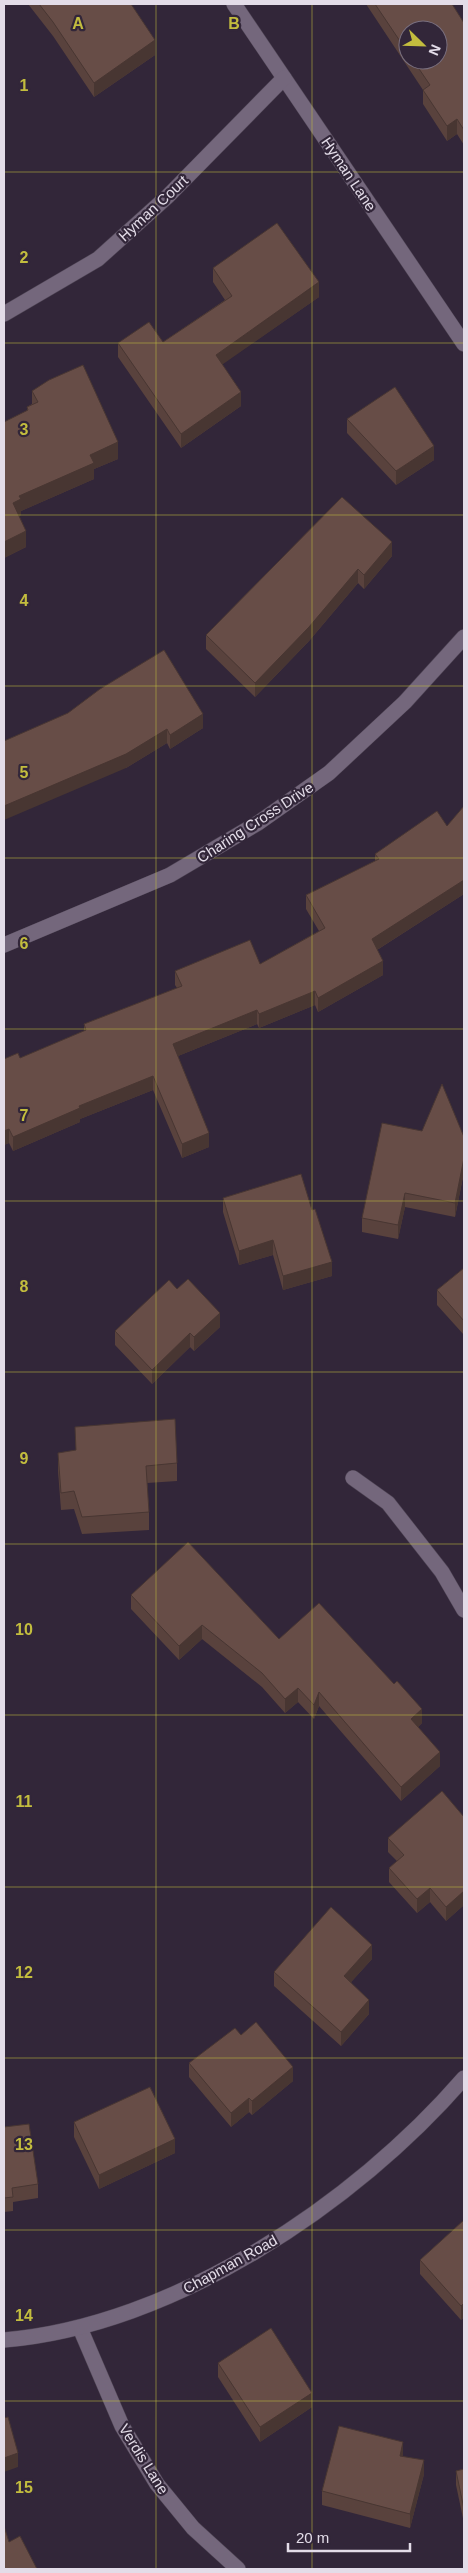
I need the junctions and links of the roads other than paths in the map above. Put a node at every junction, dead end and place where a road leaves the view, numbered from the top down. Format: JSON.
{"nodes":[{"id":1,"x":234,"y":4,"type":"edge"},
{"id":2,"x":284,"y":78,"type":"junction"},
{"id":3,"x":4,"y":314,"type":"edge"},
{"id":4,"x":464,"y":344,"type":"edge"},
{"id":5,"x":464,"y":637,"type":"edge"},
{"id":6,"x":4,"y":946,"type":"edge"},
{"id":7,"x":353,"y":1478,"type":"dead end"},
{"id":8,"x":464,"y":1610,"type":"edge"},
{"id":9,"x":464,"y":2078,"type":"edge"},
{"id":10,"x":80,"y":2328,"type":"junction"},
{"id":11,"x":4,"y":2340,"type":"edge"},
{"id":12,"x":238,"y":2569,"type":"edge"}],
"edges":[{"from":1,"to":2,"type":"street","name":"Hyman Lane"},
{"from":2,"to":3,"type":"street","name":"Hyman Court"},
{"from":2,"to":4,"type":"street","name":"Hyman Lane"},
{"from":5,"to":6,"type":"street","name":"Charing Cross Drive"},
{"from":7,"to":8,"type":"street"},
{"from":9,"to":10,"type":"street","name":"Chapman Road"},
{"from":10,"to":11,"type":"street","name":"Chapman Road"},
{"from":10,"to":12,"type":"street","name":"Verdis Lane"}]}
